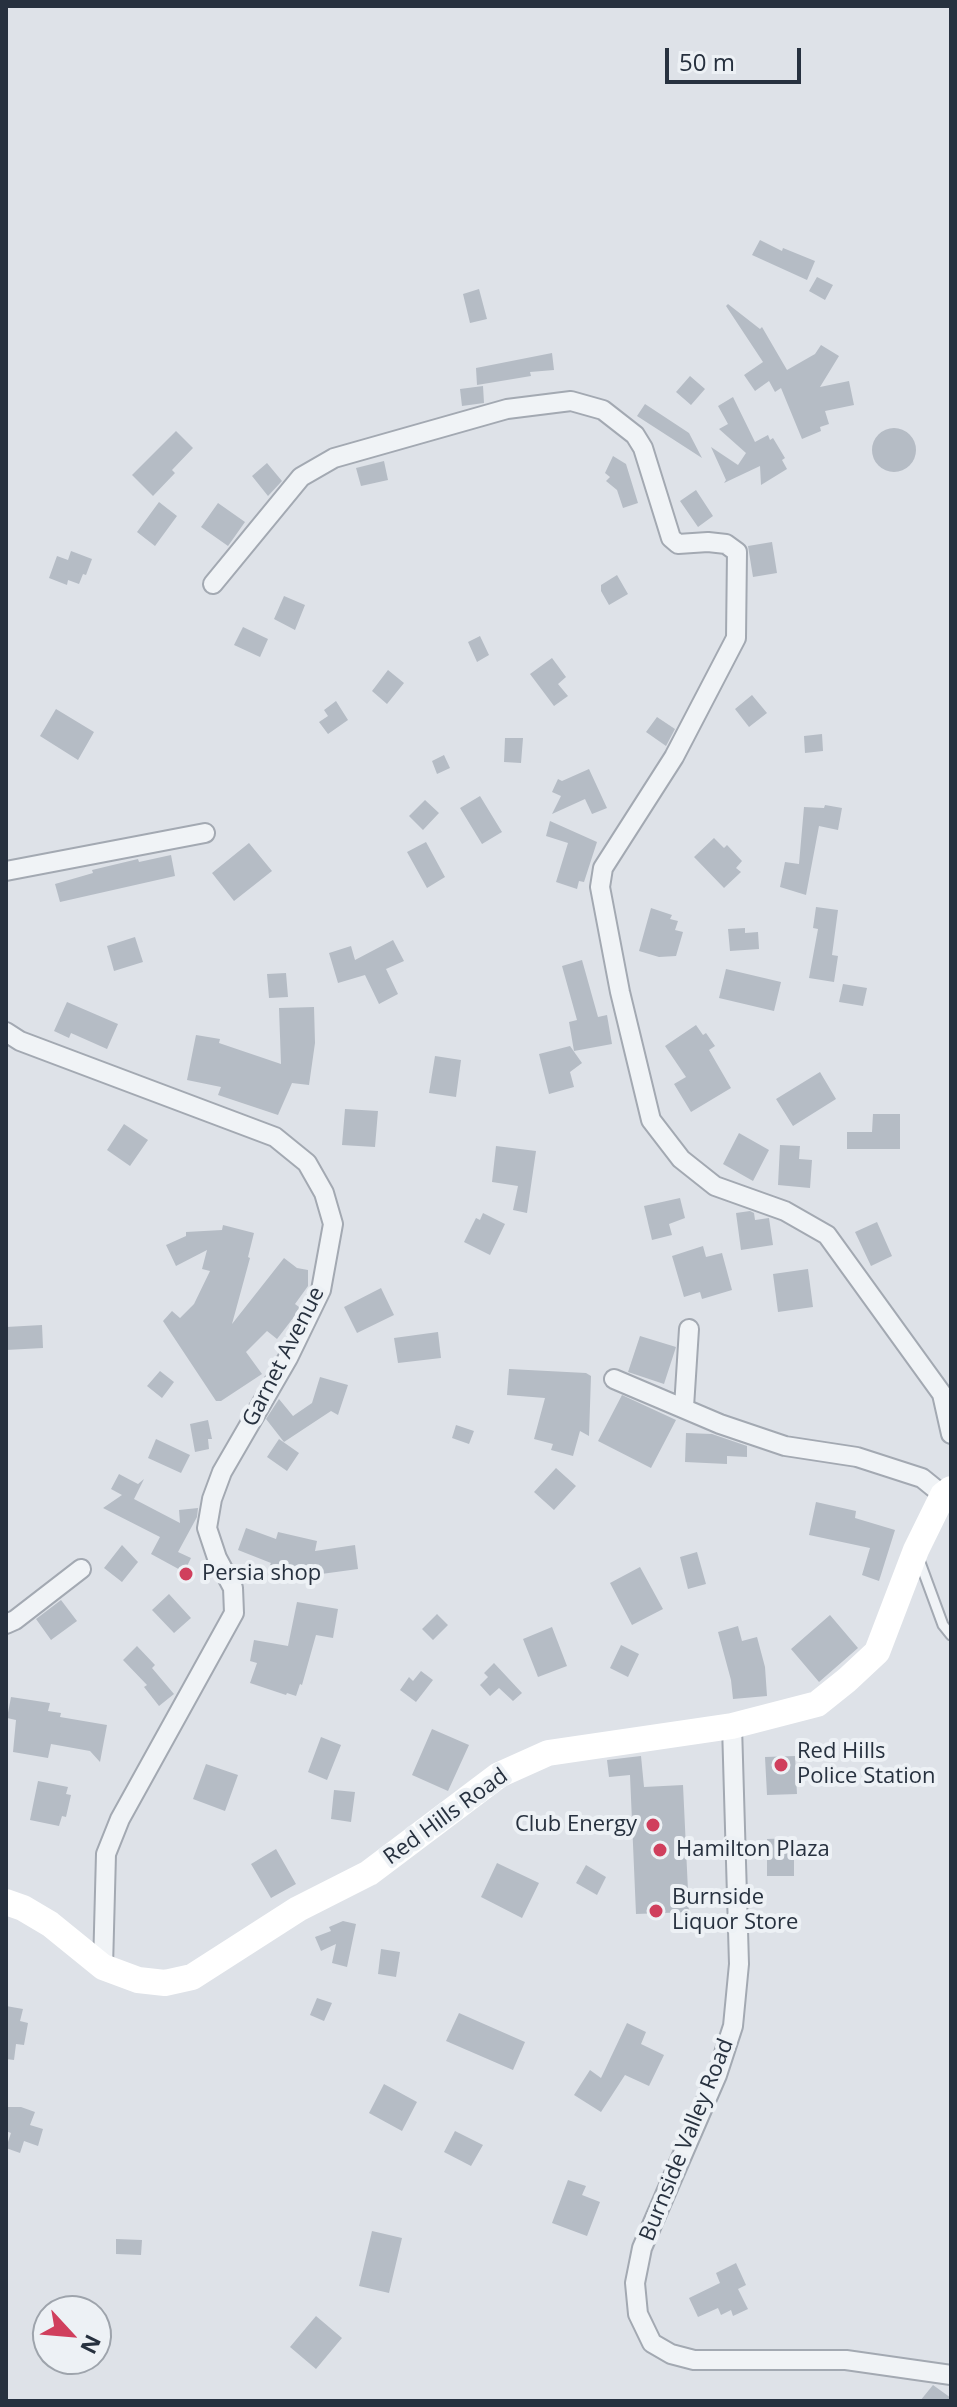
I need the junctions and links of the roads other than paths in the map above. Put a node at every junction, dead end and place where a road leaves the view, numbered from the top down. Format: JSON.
{"nodes":[{"id":1,"x":213,"y":584,"type":"dead end"},
{"id":2,"x":205,"y":833,"type":"dead end"},
{"id":3,"x":6,"y":871,"type":"edge"},
{"id":4,"x":6,"y":1032,"type":"edge"},
{"id":5,"x":689,"y":1329,"type":"dead end"},
{"id":6,"x":614,"y":1379,"type":"dead end"},
{"id":7,"x":947,"y":1395,"type":"edge"},
{"id":8,"x":684,"y":1407,"type":"junction"},
{"id":9,"x":951,"y":1434,"type":"edge"},
{"id":10,"x":947,"y":1492,"type":"edge"},
{"id":11,"x":916,"y":1550,"type":"junction"},
{"id":12,"x":81,"y":1569,"type":"dead end"},
{"id":13,"x":6,"y":1624,"type":"edge"},
{"id":14,"x":951,"y":1635,"type":"edge"},
{"id":15,"x":732,"y":1726,"type":"junction"},
{"id":16,"x":6,"y":1902,"type":"edge"},
{"id":17,"x":103,"y":1967,"type":"junction"},
{"id":18,"x":951,"y":2375,"type":"edge"}],
"edges":[{"from":1,"to":7,"type":"street"},
{"from":2,"to":3,"type":"street"},
{"from":4,"to":17,"type":"street","name":"Garnet Avenue"},
{"from":5,"to":8,"type":"street"},
{"from":6,"to":8,"type":"street"},
{"from":7,"to":9,"type":"street"},
{"from":8,"to":10,"type":"street"},
{"from":10,"to":11,"type":"main road","name":"Red Hills Road"},
{"from":11,"to":14,"type":"lane"},
{"from":11,"to":15,"type":"main road","name":"Red Hills Road"},
{"from":12,"to":13,"type":"street"},
{"from":15,"to":17,"type":"main road","name":"Red Hills Road"},
{"from":15,"to":18,"type":"street","name":"Burnside Valley Road"},
{"from":16,"to":17,"type":"main road","name":"Red Hills Road"}]}
